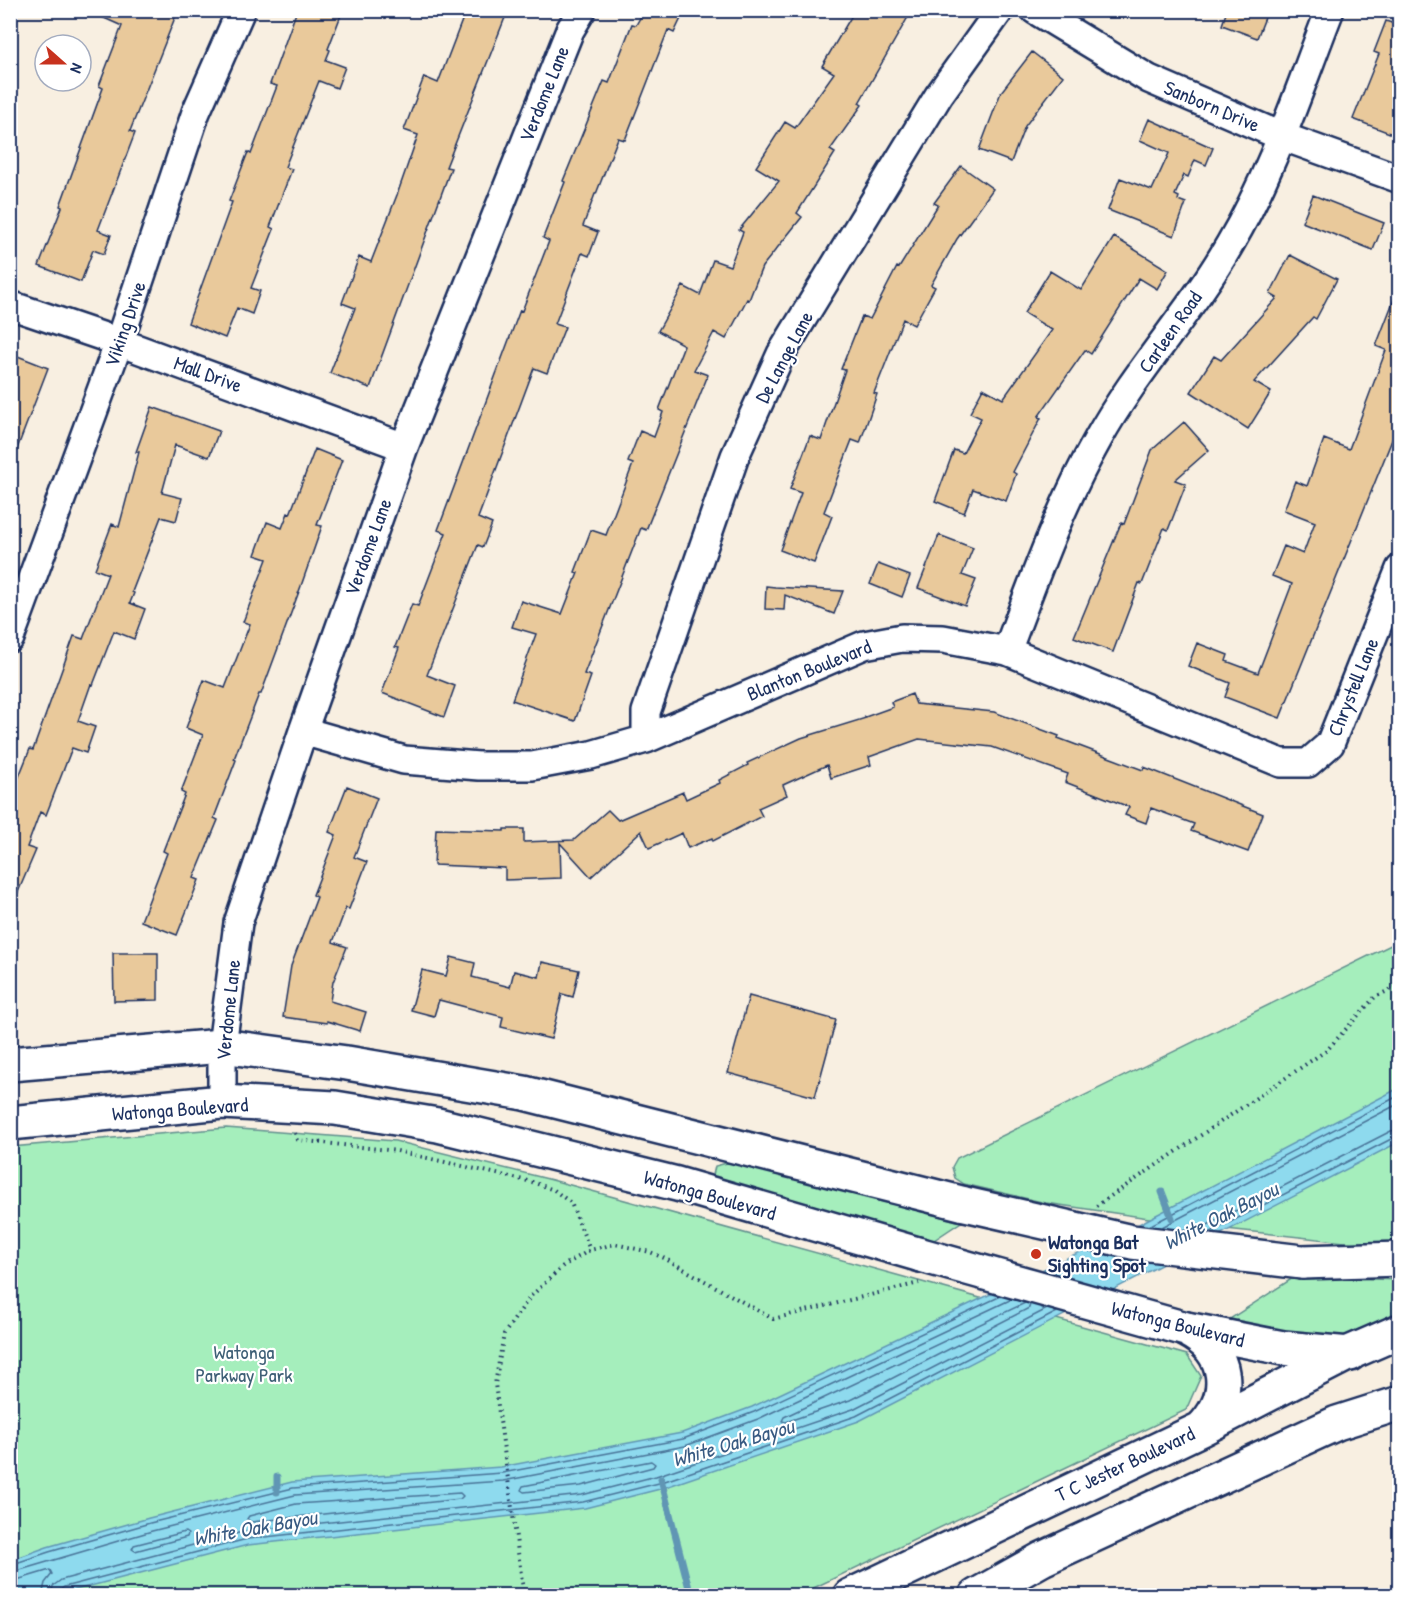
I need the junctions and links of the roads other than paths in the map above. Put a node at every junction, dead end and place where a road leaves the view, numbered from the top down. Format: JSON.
{"nodes":[{"id":1,"x":241,"y":10,"type":"edge"},
{"id":2,"x":582,"y":10,"type":"edge"},
{"id":3,"x":999,"y":10,"type":"edge"},
{"id":4,"x":1035,"y":10,"type":"edge"},
{"id":5,"x":1330,"y":10,"type":"edge"},
{"id":6,"x":1281,"y":136,"type":"junction"},
{"id":7,"x":1400,"y":179,"type":"edge"},
{"id":8,"x":10,"y":305,"type":"edge"},
{"id":9,"x":119,"y":342,"type":"junction"},
{"id":10,"x":404,"y":447,"type":"junction"},
{"id":11,"x":1400,"y":569,"type":"edge"},
{"id":12,"x":10,"y":638,"type":"edge"},
{"id":13,"x":1007,"y":651,"type":"junction"},
{"id":14,"x":303,"y":731,"type":"junction"},
{"id":15,"x":646,"y":739,"type":"junction"},
{"id":16,"x":1308,"y":763,"type":"joint"},
{"id":17,"x":222,"y":1047,"type":"junction"},
{"id":18,"x":10,"y":1064,"type":"edge"},
{"id":19,"x":222,"y":1102,"type":"junction"},
{"id":20,"x":10,"y":1123,"type":"edge"},
{"id":21,"x":690,"y":1136,"type":"junction"},
{"id":22,"x":677,"y":1185,"type":"junction"},
{"id":23,"x":1400,"y":1259,"type":"edge"},
{"id":24,"x":1186,"y":1329,"type":"junction"},
{"id":25,"x":1400,"y":1331,"type":"edge"},
{"id":26,"x":1400,"y":1352,"type":"edge"},
{"id":27,"x":1347,"y":1354,"type":"junction"},
{"id":28,"x":1400,"y":1403,"type":"edge"},
{"id":29,"x":1201,"y":1429,"type":"junction"},
{"id":30,"x":1023,"y":1513,"type":"junction"},
{"id":31,"x":1042,"y":1559,"type":"junction"},
{"id":32,"x":850,"y":1596,"type":"edge"},
{"id":33,"x":976,"y":1596,"type":"edge"}],
"edges":[{"from":1,"to":9,"type":"street","name":"Viking Drive"},
{"from":2,"to":10,"type":"street","name":"Verdome Lane"},
{"from":3,"to":15,"type":"street","name":"De Lange Lane"},
{"from":4,"to":6,"type":"street","name":"Sanborn Drive"},
{"from":5,"to":6,"type":"street","name":"Carleen Road"},
{"from":6,"to":7,"type":"street","name":"Sanborn Drive"},
{"from":6,"to":13,"type":"street","name":"Carleen Road"},
{"from":8,"to":9,"type":"street","name":"Mall Drive"},
{"from":9,"to":10,"type":"street","name":"Mall Drive"},
{"from":9,"to":12,"type":"street","name":"Viking Drive"},
{"from":10,"to":14,"type":"street","name":"Verdome Lane"},
{"from":11,"to":16,"type":"street","name":"Chrystell Lane"},
{"from":13,"to":15,"type":"street","name":"Blanton Boulevard"},
{"from":13,"to":16,"type":"street","name":"Blanton Boulevard"},
{"from":14,"to":15,"type":"street","name":"Blanton Boulevard"},
{"from":14,"to":17,"type":"street","name":"Verdome Lane"},
{"from":17,"to":18,"type":"main road"},
{"from":17,"to":19,"type":"street","name":"Verdome Lane"},
{"from":17,"to":21,"type":"main road"},
{"from":19,"to":20,"type":"main road","name":"Watonga Boulevard"},
{"from":19,"to":22,"type":"main road","name":"Watonga Boulevard"},
{"from":21,"to":22,"type":"main road"},
{"from":21,"to":23,"type":"main road","bridge":true},
{"from":22,"to":24,"type":"main road","name":"Watonga Boulevard","bridge":true},
{"from":24,"to":27,"type":"main road","name":"Watonga Boulevard"},
{"from":24,"to":29,"type":"main road"},
{"from":25,"to":27,"type":"main road","name":"T C Jester Boulevard"},
{"from":26,"to":27,"type":"main road","name":"Watonga Boulevard"},
{"from":27,"to":29,"type":"main road","name":"T C Jester Boulevard"},
{"from":28,"to":31,"type":"main road"},
{"from":29,"to":30,"type":"main road","name":"T C Jester Boulevard"},
{"from":30,"to":31,"type":"main road"},
{"from":30,"to":32,"type":"main road","name":"T C Jester Boulevard"},
{"from":31,"to":33,"type":"main road"}]}
